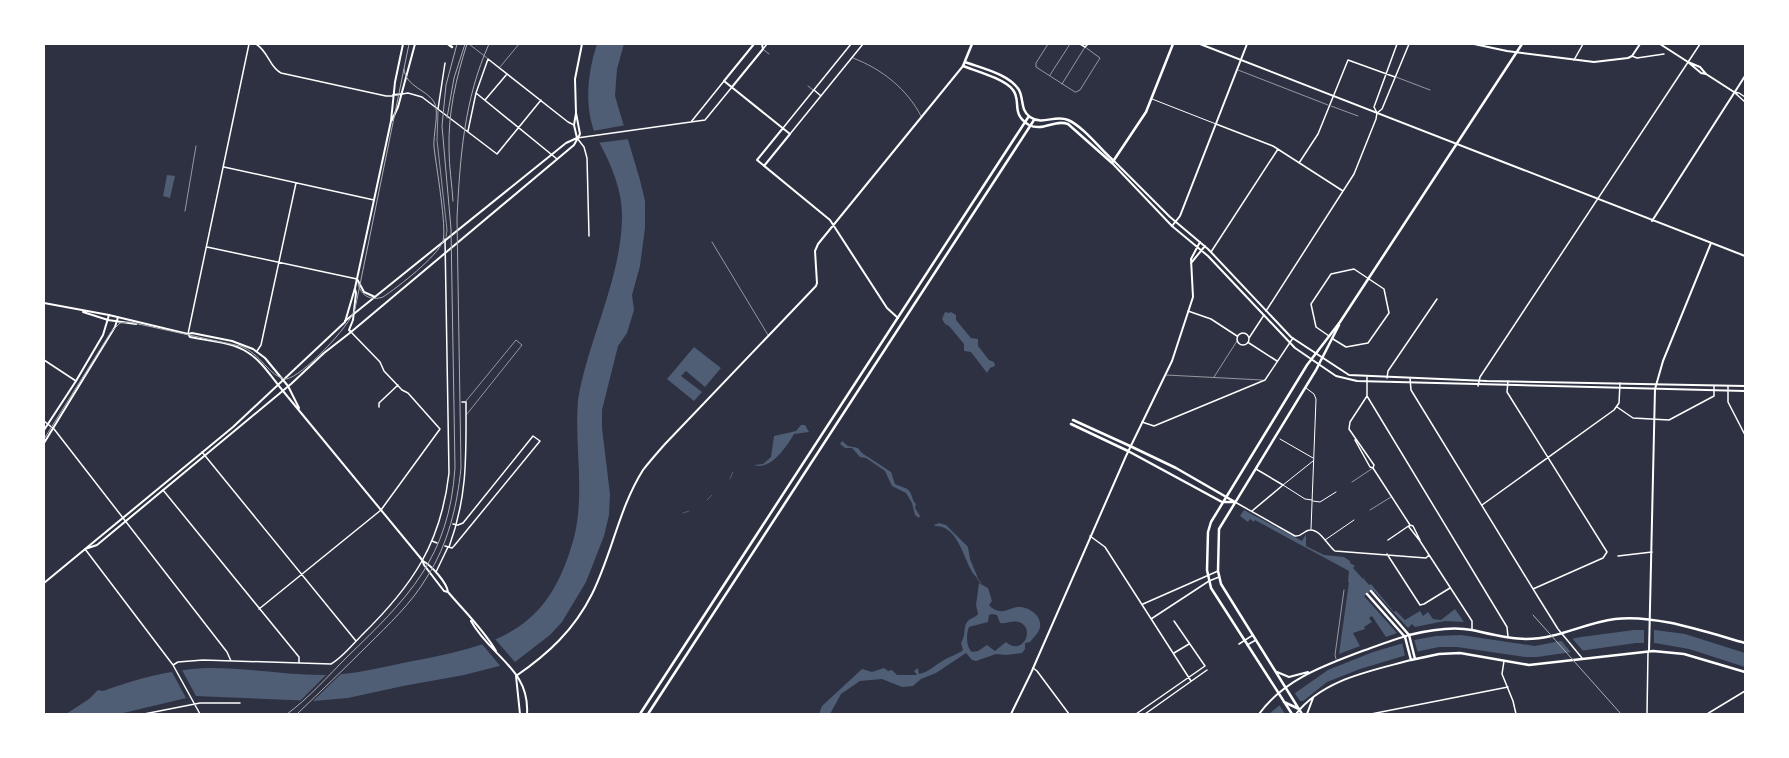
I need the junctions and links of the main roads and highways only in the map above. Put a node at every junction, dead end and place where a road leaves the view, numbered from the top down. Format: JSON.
{"nodes":[{"id":1,"x":403,"y":44,"type":"edge"},
{"id":2,"x":415,"y":44,"type":"edge"},
{"id":3,"x":448,"y":44,"type":"edge"},
{"id":4,"x":582,"y":44,"type":"edge"},
{"id":5,"x":754,"y":44,"type":"edge"},
{"id":6,"x":762,"y":44,"type":"edge"},
{"id":7,"x":972,"y":44,"type":"edge"},
{"id":8,"x":1173,"y":44,"type":"edge"},
{"id":9,"x":1200,"y":44,"type":"edge"},
{"id":10,"x":1247,"y":44,"type":"edge"},
{"id":11,"x":1474,"y":44,"type":"edge"},
{"id":12,"x":1522,"y":44,"type":"edge"},
{"id":13,"x":1640,"y":44,"type":"edge"},
{"id":14,"x":1660,"y":44,"type":"edge"},
{"id":15,"x":452,"y":47,"type":"dead end"},
{"id":16,"x":1516,"y":52,"type":"junction"},
{"id":17,"x":1240,"y":60,"type":"junction"},
{"id":18,"x":965,"y":62,"type":"junction"},
{"id":19,"x":963,"y":66,"type":"junction"},
{"id":20,"x":1745,"y":76,"type":"edge"},
{"id":21,"x":732,"y":87,"type":"junction"},
{"id":22,"x":1734,"y":92,"type":"junction"},
{"id":23,"x":402,"y":94,"type":"junction"},
{"id":24,"x":393,"y":96,"type":"junction"},
{"id":25,"x":576,"y":113,"type":"junction"},
{"id":26,"x":1029,"y":116,"type":"junction"},
{"id":27,"x":1034,"y":120,"type":"junction"},
{"id":28,"x":391,"y":121,"type":"junction"},
{"id":29,"x":1025,"y":122,"type":"junction"},
{"id":30,"x":1030,"y":125,"type":"junction"},
{"id":31,"x":783,"y":128,"type":"junction"},
{"id":32,"x":577,"y":138,"type":"junction"},
{"id":33,"x":1456,"y":144,"type":"junction"},
{"id":34,"x":1114,"y":161,"type":"junction"},
{"id":35,"x":1112,"y":163,"type":"junction"},
{"id":36,"x":764,"y":166,"type":"junction"},
{"id":37,"x":1652,"y":221,"type":"junction"},
{"id":38,"x":1176,"y":222,"type":"junction"},
{"id":39,"x":833,"y":224,"type":"junction"},
{"id":40,"x":1172,"y":226,"type":"junction"},
{"id":41,"x":1200,"y":242,"type":"junction"},
{"id":42,"x":1711,"y":243,"type":"junction"},
{"id":43,"x":1205,"y":246,"type":"junction"},
{"id":44,"x":1197,"y":247,"type":"junction"},
{"id":45,"x":1201,"y":250,"type":"junction"},
{"id":46,"x":1745,"y":256,"type":"edge"},
{"id":47,"x":1191,"y":264,"type":"junction"},
{"id":48,"x":357,"y":279,"type":"junction"},
{"id":49,"x":355,"y":289,"type":"junction"},
{"id":50,"x":375,"y":297,"type":"junction"},
{"id":51,"x":44,"y":303,"type":"edge"},
{"id":52,"x":80,"y":310,"type":"junction"},
{"id":53,"x":1266,"y":311,"type":"junction"},
{"id":54,"x":109,"y":315,"type":"junction"},
{"id":55,"x":353,"y":315,"type":"junction"},
{"id":56,"x":1264,"y":315,"type":"junction"},
{"id":57,"x":118,"y":317,"type":"junction"},
{"id":58,"x":898,"y":318,"type":"junction"},
{"id":59,"x":108,"y":320,"type":"junction"},
{"id":60,"x":117,"y":322,"type":"junction"},
{"id":61,"x":345,"y":322,"type":"junction"},
{"id":62,"x":1340,"y":322,"type":"junction"},
{"id":63,"x":138,"y":324,"type":"junction"},
{"id":64,"x":350,"y":331,"type":"junction"},
{"id":65,"x":188,"y":334,"type":"junction"},
{"id":66,"x":1316,"y":354,"type":"junction"},
{"id":67,"x":1312,"y":359,"type":"junction"},
{"id":68,"x":1322,"y":359,"type":"junction"},
{"id":69,"x":1319,"y":365,"type":"junction"},
{"id":70,"x":283,"y":379,"type":"junction"},
{"id":71,"x":1427,"y":379,"type":"junction"},
{"id":72,"x":1524,"y":382,"type":"junction"},
{"id":73,"x":1549,"y":382,"type":"junction"},
{"id":74,"x":1577,"y":383,"type":"junction"},
{"id":75,"x":1610,"y":383,"type":"junction"},
{"id":76,"x":278,"y":384,"type":"junction"},
{"id":77,"x":1426,"y":384,"type":"junction"},
{"id":78,"x":1656,"y":384,"type":"junction"},
{"id":79,"x":288,"y":386,"type":"junction"},
{"id":80,"x":1524,"y":386,"type":"junction"},
{"id":81,"x":1745,"y":386,"type":"edge"},
{"id":82,"x":1548,"y":387,"type":"junction"},
{"id":83,"x":1577,"y":388,"type":"junction"},
{"id":84,"x":1609,"y":388,"type":"junction"},
{"id":85,"x":1655,"y":389,"type":"junction"},
{"id":86,"x":283,"y":391,"type":"junction"},
{"id":87,"x":1745,"y":391,"type":"edge"},
{"id":88,"x":300,"y":410,"type":"junction"},
{"id":89,"x":1073,"y":420,"type":"dead end"},
{"id":90,"x":1071,"y":424,"type":"dead end"},
{"id":91,"x":44,"y":430,"type":"edge"},
{"id":92,"x":44,"y":443,"type":"edge"},
{"id":93,"x":1130,"y":446,"type":"junction"},
{"id":94,"x":1128,"y":451,"type":"junction"},
{"id":95,"x":1226,"y":497,"type":"junction"},
{"id":96,"x":1222,"y":502,"type":"junction"},
{"id":97,"x":1235,"y":502,"type":"junction"},
{"id":98,"x":85,"y":549,"type":"junction"},
{"id":99,"x":423,"y":561,"type":"junction"},
{"id":100,"x":44,"y":583,"type":"edge"},
{"id":101,"x":1371,"y":591,"type":"dead end"},
{"id":102,"x":448,"y":592,"type":"junction"},
{"id":103,"x":1366,"y":594,"type":"dead end"},
{"id":104,"x":470,"y":619,"type":"junction"},
{"id":105,"x":1650,"y":620,"type":"junction"},
{"id":106,"x":1410,"y":636,"type":"junction"},
{"id":107,"x":1405,"y":637,"type":"junction"},
{"id":108,"x":1745,"y":643,"type":"edge"},
{"id":109,"x":496,"y":651,"type":"junction"},
{"id":110,"x":1648,"y":651,"type":"junction"},
{"id":111,"x":1415,"y":659,"type":"junction"},
{"id":112,"x":1411,"y":660,"type":"junction"},
{"id":113,"x":1313,"y":670,"type":"junction"},
{"id":114,"x":1276,"y":671,"type":"junction"},
{"id":115,"x":1745,"y":672,"type":"edge"},
{"id":116,"x":516,"y":676,"type":"junction"},
{"id":117,"x":1286,"y":687,"type":"junction"},
{"id":118,"x":1279,"y":692,"type":"junction"},
{"id":119,"x":1314,"y":697,"type":"junction"},
{"id":120,"x":1284,"y":702,"type":"junction"},
{"id":121,"x":1297,"y":707,"type":"junction"},
{"id":122,"x":1300,"y":709,"type":"junction"},
{"id":123,"x":1291,"y":713,"type":"edge"},
{"id":124,"x":520,"y":714,"type":"edge"},
{"id":125,"x":527,"y":714,"type":"edge"},
{"id":126,"x":640,"y":714,"type":"edge"},
{"id":127,"x":648,"y":714,"type":"edge"},
{"id":128,"x":1011,"y":714,"type":"edge"},
{"id":129,"x":1259,"y":714,"type":"edge"},
{"id":130,"x":1296,"y":714,"type":"edge"},
{"id":131,"x":1302,"y":714,"type":"edge"},
{"id":132,"x":1307,"y":714,"type":"edge"}],
"edges":[{"from":1,"to":24,"type":"main road"},
{"from":2,"to":23,"type":"main road"},
{"from":3,"to":15,"type":"main road"},
{"from":4,"to":25,"type":"main road"},
{"from":5,"to":21,"type":"main road"},
{"from":6,"to":21,"type":"main road"},
{"from":7,"to":18,"type":"main road"},
{"from":8,"to":34,"type":"main road"},
{"from":9,"to":17,"type":"main road"},
{"from":10,"to":17,"type":"main road"},
{"from":11,"to":16,"type":"main road"},
{"from":12,"to":16,"type":"main road"},
{"from":13,"to":16,"type":"main road"},
{"from":14,"to":22,"type":"main road"},
{"from":16,"to":33,"type":"main road"},
{"from":17,"to":33,"type":"main road"},
{"from":17,"to":38,"type":"main road"},
{"from":18,"to":19,"type":"main road"},
{"from":18,"to":26,"type":"main road"},
{"from":19,"to":29,"type":"main road"},
{"from":19,"to":39,"type":"main road"},
{"from":20,"to":22,"type":"main road"},
{"from":21,"to":31,"type":"main road"},
{"from":22,"to":37,"type":"main road"},
{"from":23,"to":24,"type":"main road"},
{"from":23,"to":28,"type":"main road"},
{"from":24,"to":28,"type":"main road"},
{"from":25,"to":32,"type":"main road"},
{"from":25,"to":32,"type":"main road"},
{"from":26,"to":27,"type":"main road"},
{"from":26,"to":29,"type":"main road"},
{"from":27,"to":30,"type":"main road"},
{"from":27,"to":34,"type":"main road"},
{"from":28,"to":48,"type":"main road"},
{"from":29,"to":30,"type":"main road"},
{"from":29,"to":58,"type":"main road"},
{"from":30,"to":35,"type":"main road"},
{"from":30,"to":127,"type":"main road"},
{"from":31,"to":36,"type":"main road"},
{"from":31,"to":36,"type":"main road"},
{"from":32,"to":50,"type":"main road"},
{"from":32,"to":64,"type":"main road"},
{"from":33,"to":37,"type":"main road"},
{"from":33,"to":62,"type":"main road"},
{"from":34,"to":35,"type":"main road"},
{"from":34,"to":38,"type":"main road"},
{"from":35,"to":40,"type":"main road"},
{"from":36,"to":39,"type":"main road"},
{"from":37,"to":42,"type":"main road"},
{"from":38,"to":40,"type":"main road"},
{"from":38,"to":41,"type":"main road"},
{"from":39,"to":58,"type":"main road"},
{"from":39,"to":116,"type":"main road"},
{"from":40,"to":44,"type":"main road"},
{"from":41,"to":43,"type":"main road"},
{"from":41,"to":44,"type":"main road"},
{"from":42,"to":46,"type":"main road"},
{"from":42,"to":78,"type":"main road"},
{"from":43,"to":45,"type":"main road"},
{"from":43,"to":53,"type":"main road"},
{"from":44,"to":45,"type":"main road"},
{"from":44,"to":47,"type":"main road"},
{"from":45,"to":47,"type":"main road"},
{"from":45,"to":56,"type":"main road"},
{"from":47,"to":93,"type":"main road"},
{"from":48,"to":49,"type":"main road"},
{"from":48,"to":50,"type":"main road"},
{"from":49,"to":55,"type":"main road"},
{"from":49,"to":61,"type":"main road"},
{"from":50,"to":55,"type":"main road"},
{"from":51,"to":52,"type":"main road"},
{"from":52,"to":54,"type":"main road"},
{"from":52,"to":59,"type":"main road"},
{"from":53,"to":56,"type":"main road"},
{"from":53,"to":66,"type":"main road"},
{"from":54,"to":57,"type":"main road"},
{"from":54,"to":59,"type":"main road"},
{"from":55,"to":61,"type":"main road"},
{"from":55,"to":64,"type":"main road"},
{"from":56,"to":67,"type":"main road"},
{"from":57,"to":60,"type":"main road"},
{"from":57,"to":63,"type":"main road"},
{"from":58,"to":126,"type":"main road"},
{"from":59,"to":60,"type":"main road"},
{"from":59,"to":91,"type":"main road"},
{"from":60,"to":63,"type":"main road"},
{"from":60,"to":92,"type":"main road"},
{"from":61,"to":70,"type":"main road"},
{"from":62,"to":66,"type":"main road"},
{"from":62,"to":68,"type":"main road"},
{"from":63,"to":65,"type":"main road"},
{"from":64,"to":79,"type":"main road"},
{"from":65,"to":70,"type":"main road"},
{"from":65,"to":76,"type":"main road"},
{"from":66,"to":67,"type":"main road"},
{"from":66,"to":68,"type":"main road"},
{"from":67,"to":69,"type":"main road"},
{"from":67,"to":95,"type":"main road"},
{"from":68,"to":69,"type":"main road"},
{"from":68,"to":71,"type":"main road"},
{"from":69,"to":77,"type":"main road"},
{"from":69,"to":97,"type":"main road"},
{"from":70,"to":76,"type":"main road"},
{"from":70,"to":79,"type":"main road"},
{"from":71,"to":72,"type":"main road"},
{"from":71,"to":77,"type":"main road"},
{"from":72,"to":73,"type":"main road"},
{"from":72,"to":80,"type":"main road"},
{"from":73,"to":74,"type":"main road"},
{"from":73,"to":82,"type":"main road"},
{"from":74,"to":75,"type":"main road"},
{"from":74,"to":83,"type":"main road"},
{"from":75,"to":78,"type":"main road"},
{"from":75,"to":84,"type":"main road"},
{"from":76,"to":86,"type":"main road"},
{"from":76,"to":98,"type":"main road"},
{"from":77,"to":80,"type":"main road"},
{"from":78,"to":81,"type":"main road"},
{"from":78,"to":85,"type":"main road"},
{"from":79,"to":86,"type":"main road"},
{"from":79,"to":88,"type":"main road"},
{"from":80,"to":82,"type":"main road"},
{"from":82,"to":83,"type":"main road"},
{"from":83,"to":84,"type":"main road"},
{"from":84,"to":85,"type":"main road"},
{"from":85,"to":87,"type":"main road"},
{"from":85,"to":105,"type":"main road"},
{"from":86,"to":88,"type":"main road"},
{"from":86,"to":98,"type":"main road"},
{"from":88,"to":99,"type":"main road"},
{"from":89,"to":93,"type":"main road"},
{"from":90,"to":94,"type":"main road"},
{"from":93,"to":94,"type":"main road"},
{"from":93,"to":95,"type":"main road"},
{"from":94,"to":96,"type":"main road"},
{"from":94,"to":128,"type":"main road"},
{"from":95,"to":96,"type":"main road"},
{"from":95,"to":97,"type":"main road"},
{"from":96,"to":97,"type":"main road"},
{"from":96,"to":118,"type":"main road"},
{"from":97,"to":114,"type":"main road"},
{"from":98,"to":100,"type":"main road"},
{"from":99,"to":102,"type":"main road"},
{"from":99,"to":102,"type":"main road"},
{"from":101,"to":106,"type":"main road"},
{"from":102,"to":104,"type":"main road"},
{"from":103,"to":107,"type":"main road"},
{"from":104,"to":109,"type":"main road"},
{"from":104,"to":109,"type":"main road"},
{"from":105,"to":106,"type":"main road"},
{"from":105,"to":108,"type":"main road"},
{"from":105,"to":110,"type":"main road"},
{"from":106,"to":107,"type":"main road"},
{"from":106,"to":111,"type":"main road"},
{"from":107,"to":112,"type":"main road"},
{"from":107,"to":113,"type":"main road"},
{"from":109,"to":116,"type":"main road"},
{"from":110,"to":111,"type":"main road"},
{"from":110,"to":115,"type":"main road"},
{"from":111,"to":112,"type":"main road"},
{"from":112,"to":119,"type":"main road"},
{"from":113,"to":114,"type":"main road"},
{"from":113,"to":117,"type":"main road"},
{"from":114,"to":117,"type":"main road"},
{"from":116,"to":124,"type":"main road"},
{"from":116,"to":125,"type":"main road"},
{"from":117,"to":118,"type":"main road"},
{"from":117,"to":121,"type":"main road"},
{"from":118,"to":120,"type":"main road"},
{"from":118,"to":129,"type":"main road"},
{"from":119,"to":122,"type":"main road"},
{"from":119,"to":132,"type":"main road"},
{"from":120,"to":121,"type":"main road"},
{"from":120,"to":123,"type":"main road"},
{"from":121,"to":122,"type":"main road"},
{"from":122,"to":130,"type":"main road"},
{"from":122,"to":131,"type":"main road"}]}
